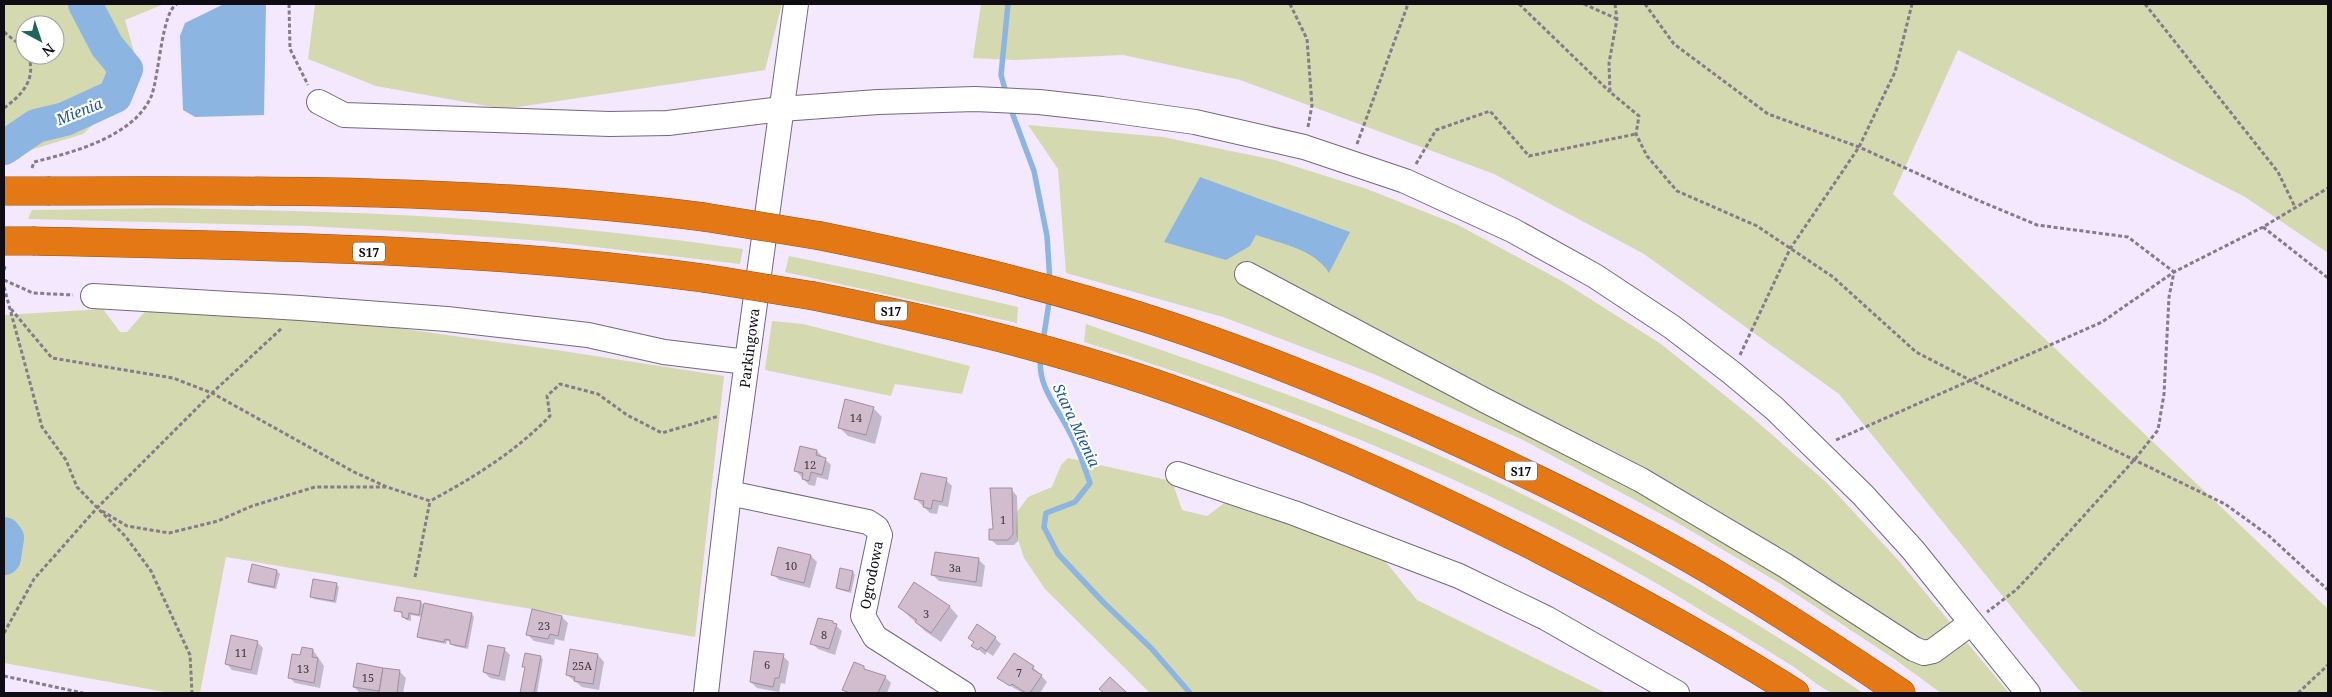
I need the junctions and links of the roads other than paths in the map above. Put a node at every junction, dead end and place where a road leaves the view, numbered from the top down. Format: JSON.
{"nodes":[{"id":1,"x":796,"y":4,"type":"edge"},
{"id":2,"x":319,"y":102,"type":"road end"},
{"id":3,"x":781,"y":109,"type":"junction"},
{"id":4,"x":4,"y":191,"type":"edge"},
{"id":5,"x":5,"y":251,"type":"edge"},
{"id":6,"x":1247,"y":274,"type":"dead end"},
{"id":7,"x":93,"y":296,"type":"road end"},
{"id":8,"x":747,"y":362,"type":"junction"},
{"id":9,"x":1178,"y":474,"type":"dead end"},
{"id":10,"x":729,"y":493,"type":"junction"},
{"id":11,"x":1972,"y":624,"type":"junction"},
{"id":12,"x":706,"y":693,"type":"edge"},
{"id":13,"x":963,"y":693,"type":"edge"},
{"id":14,"x":1677,"y":693,"type":"edge"},
{"id":15,"x":1795,"y":693,"type":"edge"},
{"id":16,"x":1901,"y":693,"type":"edge"},
{"id":17,"x":2028,"y":693,"type":"edge"}],
"edges":[{"from":1,"to":3,"type":"street","name":"Parkingowa"},
{"from":2,"to":3,"type":"street"},
{"from":3,"to":8,"type":"street","name":"Parkingowa"},
{"from":3,"to":11,"type":"street"},
{"from":4,"to":16,"type":"highway","number":"S17","bridge":true},
{"from":5,"to":15,"type":"highway","number":"S17","bridge":true},
{"from":6,"to":11,"type":"street"},
{"from":7,"to":8,"type":"street"},
{"from":8,"to":10,"type":"street","name":"Parkingowa"},
{"from":9,"to":14,"type":"street"},
{"from":10,"to":12,"type":"street","name":"Parkingowa"},
{"from":10,"to":13,"type":"street","name":"Ogrodowa"},
{"from":11,"to":17,"type":"street"}]}
